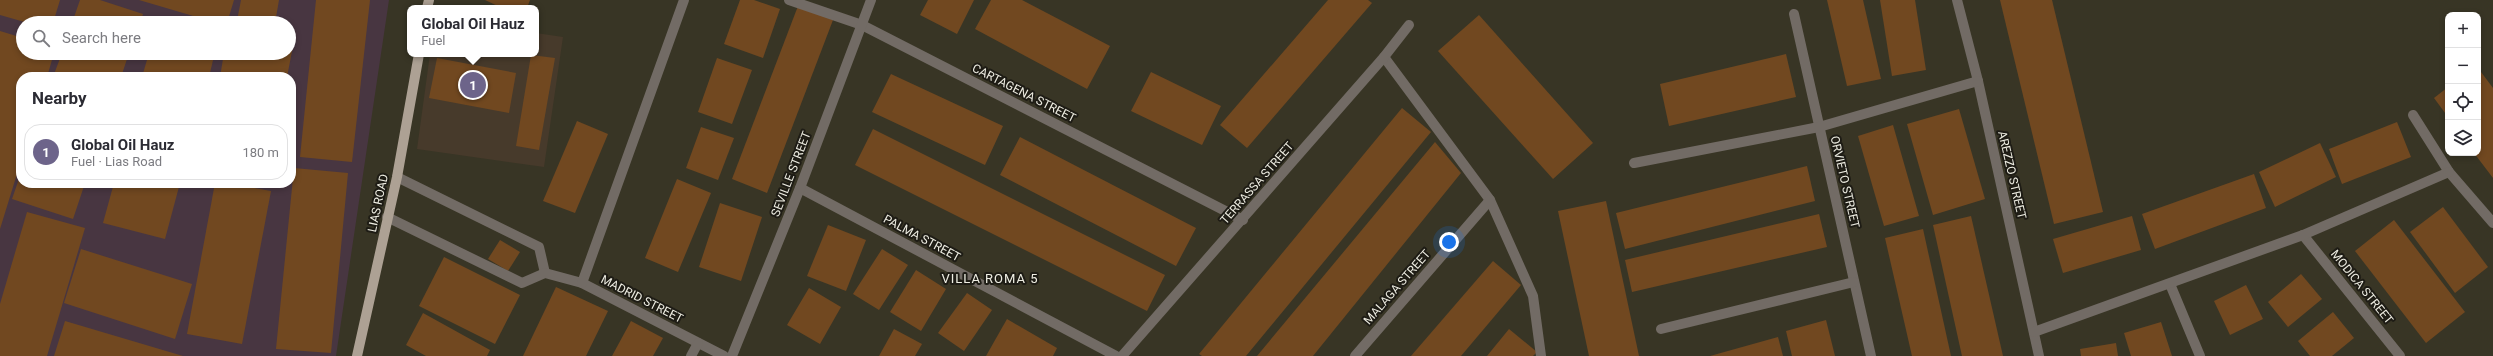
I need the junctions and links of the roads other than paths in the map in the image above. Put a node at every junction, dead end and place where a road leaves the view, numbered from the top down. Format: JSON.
{"nodes":[{"id":1,"x":684,"y":0,"type":"edge"},
{"id":2,"x":788,"y":0,"type":"edge"},
{"id":3,"x":871,"y":0,"type":"edge"},
{"id":4,"x":1957,"y":0,"type":"edge"},
{"id":5,"x":1794,"y":14,"type":"dead end"},
{"id":6,"x":862,"y":25,"type":"junction"},
{"id":7,"x":1409,"y":25,"type":"dead end"},
{"id":8,"x":418,"y":57,"type":"edge"},
{"id":9,"x":1384,"y":57,"type":"junction"},
{"id":10,"x":1978,"y":81,"type":"junction"},
{"id":11,"x":2413,"y":115,"type":"dead end"},
{"id":12,"x":1819,"y":127,"type":"junction"},
{"id":13,"x":1634,"y":163,"type":"dead end"},
{"id":14,"x":2449,"y":172,"type":"junction"},
{"id":15,"x":397,"y":177,"type":"junction"},
{"id":16,"x":800,"y":188,"type":"junction"},
{"id":17,"x":1490,"y":200,"type":"junction"},
{"id":18,"x":387,"y":217,"type":"junction"},
{"id":19,"x":1243,"y":220,"type":"junction"},
{"id":20,"x":2493,"y":224,"type":"edge"},
{"id":21,"x":2303,"y":235,"type":"junction"},
{"id":22,"x":544,"y":273,"type":"junction"},
{"id":23,"x":1854,"y":282,"type":"junction"},
{"id":24,"x":582,"y":283,"type":"junction"},
{"id":25,"x":2170,"y":284,"type":"junction"},
{"id":26,"x":1661,"y":329,"type":"dead end"},
{"id":27,"x":2034,"y":332,"type":"junction"},
{"id":28,"x":698,"y":343,"type":"junction"},
{"id":29,"x":357,"y":356,"type":"edge"},
{"id":30,"x":691,"y":356,"type":"edge"},
{"id":31,"x":724,"y":356,"type":"edge"},
{"id":32,"x":732,"y":356,"type":"edge"},
{"id":33,"x":1116,"y":356,"type":"edge"},
{"id":34,"x":1122,"y":356,"type":"edge"},
{"id":35,"x":1355,"y":356,"type":"edge"},
{"id":36,"x":1541,"y":356,"type":"edge"},
{"id":37,"x":1871,"y":356,"type":"edge"},
{"id":38,"x":2038,"y":356,"type":"edge"},
{"id":39,"x":2200,"y":356,"type":"edge"},
{"id":40,"x":2400,"y":356,"type":"edge"}],
"edges":[{"from":1,"to":24,"type":"street"},
{"from":2,"to":6,"type":"street","name":"CARTAGENA STREET"},
{"from":3,"to":6,"type":"street","name":"SEVILLE STREET"},
{"from":4,"to":10,"type":"street","name":"AREZZO STREET"},
{"from":5,"to":12,"type":"street","name":"ORVIETO STREET"},
{"from":6,"to":16,"type":"street","name":"SEVILLE STREET"},
{"from":6,"to":19,"type":"street","name":"CARTAGENA STREET"},
{"from":7,"to":9,"type":"street","name":"TERRASSA STREET"},
{"from":8,"to":15,"type":"main road","name":"LIAS ROAD"},
{"from":9,"to":17,"type":"street"},
{"from":9,"to":19,"type":"street","name":"TERRASSA STREET"},
{"from":10,"to":12,"type":"street"},
{"from":10,"to":27,"type":"street","name":"AREZZO STREET"},
{"from":11,"to":14,"type":"street"},
{"from":12,"to":13,"type":"street"},
{"from":12,"to":23,"type":"street","name":"ORVIETO STREET"},
{"from":14,"to":20,"type":"street"},
{"from":14,"to":21,"type":"street"},
{"from":15,"to":18,"type":"main road","name":"LIAS ROAD"},
{"from":15,"to":22,"type":"street"},
{"from":16,"to":32,"type":"street","name":"SEVILLE STREET"},
{"from":16,"to":33,"type":"street","name":"PALMA STREET"},
{"from":17,"to":35,"type":"street","name":"MALAGA STREET"},
{"from":17,"to":36,"type":"street"},
{"from":18,"to":22,"type":"street"},
{"from":18,"to":29,"type":"main road","name":"LIAS ROAD"},
{"from":19,"to":34,"type":"street","name":"TERRASSA STREET"},
{"from":21,"to":25,"type":"street"},
{"from":21,"to":40,"type":"street","name":"MODICA STREET"},
{"from":22,"to":24,"type":"street","name":"MADRID STREET"},
{"from":23,"to":26,"type":"street"},
{"from":23,"to":37,"type":"street","name":"ORVIETO STREET"},
{"from":24,"to":28,"type":"street","name":"MADRID STREET"},
{"from":25,"to":27,"type":"street"},
{"from":25,"to":39,"type":"street"},
{"from":27,"to":38,"type":"street","name":"AREZZO STREET"},
{"from":28,"to":30,"type":"street"},
{"from":28,"to":31,"type":"street","name":"MADRID STREET"}]}
